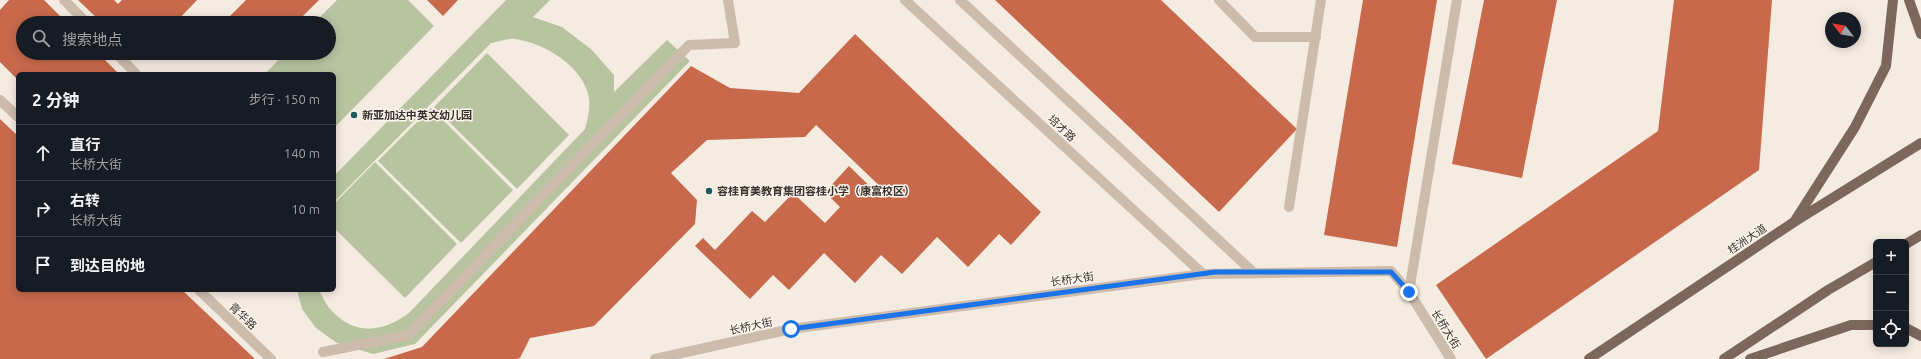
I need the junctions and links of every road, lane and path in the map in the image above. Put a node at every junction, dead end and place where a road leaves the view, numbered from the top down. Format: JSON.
{"nodes":[{"id":1,"x":64,"y":0,"type":"edge"},
{"id":2,"x":728,"y":0,"type":"edge"},
{"id":3,"x":905,"y":0,"type":"edge"},
{"id":4,"x":960,"y":0,"type":"edge"},
{"id":5,"x":1219,"y":0,"type":"edge"},
{"id":6,"x":1321,"y":0,"type":"edge"},
{"id":7,"x":1457,"y":0,"type":"edge"},
{"id":8,"x":1893,"y":0,"type":"edge"},
{"id":9,"x":1909,"y":0,"type":"edge"},
{"id":10,"x":80,"y":16,"type":"edge"},
{"id":11,"x":1921,"y":34,"type":"edge"},
{"id":12,"x":1316,"y":37,"type":"junction"},
{"id":13,"x":123,"y":60,"type":"edge"},
{"id":14,"x":134,"y":72,"type":"edge"},
{"id":15,"x":0,"y":100,"type":"edge"},
{"id":16,"x":16,"y":115,"type":"edge"},
{"id":17,"x":1921,"y":143,"type":"edge"},
{"id":18,"x":1289,"y":207,"type":"dead end"},
{"id":19,"x":1794,"y":222,"type":"junction"},
{"id":20,"x":1921,"y":235,"type":"edge"},
{"id":21,"x":1909,"y":242,"type":"edge"},
{"id":22,"x":1873,"y":264,"type":"edge"},
{"id":23,"x":1254,"y":272,"type":"junction"},
{"id":24,"x":1204,"y":274,"type":"junction"},
{"id":25,"x":201,"y":292,"type":"edge"},
{"id":26,"x":1409,"y":292,"type":"junction"},
{"id":27,"x":1873,"y":325,"type":"edge"},
{"id":28,"x":1909,"y":330,"type":"edge"},
{"id":29,"x":1921,"y":336,"type":"edge"},
{"id":30,"x":323,"y":352,"type":"dead end"},
{"id":31,"x":271,"y":359,"type":"edge"},
{"id":32,"x":655,"y":359,"type":"edge"},
{"id":33,"x":1451,"y":359,"type":"edge"},
{"id":34,"x":1590,"y":359,"type":"edge"},
{"id":35,"x":1724,"y":359,"type":"edge"},
{"id":36,"x":1750,"y":359,"type":"edge"}],
"edges":[{"from":1,"to":10,"type":"street"},
{"from":2,"to":30,"type":"street"},
{"from":3,"to":24,"type":"street","name":"培才路"},
{"from":4,"to":23,"type":"street"},
{"from":5,"to":12,"type":"street"},
{"from":6,"to":12,"type":"street"},
{"from":7,"to":26,"type":"street"},
{"from":8,"to":19,"type":"main road"},
{"from":9,"to":11,"type":"main road"},
{"from":12,"to":18,"type":"street"},
{"from":13,"to":14,"type":"street"},
{"from":15,"to":16,"type":"street"},
{"from":17,"to":19,"type":"main road","name":"桂洲大道"},
{"from":19,"to":34,"type":"main road","name":"桂洲大道"},
{"from":20,"to":21,"type":"main road"},
{"from":22,"to":35,"type":"main road"},
{"from":23,"to":24,"type":"street","name":"长桥大街"},
{"from":23,"to":26,"type":"street","name":"长桥大街"},
{"from":24,"to":32,"type":"street","name":"长桥大街"},
{"from":25,"to":31,"type":"street","name":"青华路"},
{"from":26,"to":33,"type":"street","name":"长桥大街"},
{"from":27,"to":36,"type":"main road"},
{"from":28,"to":29,"type":"main road"}]}
